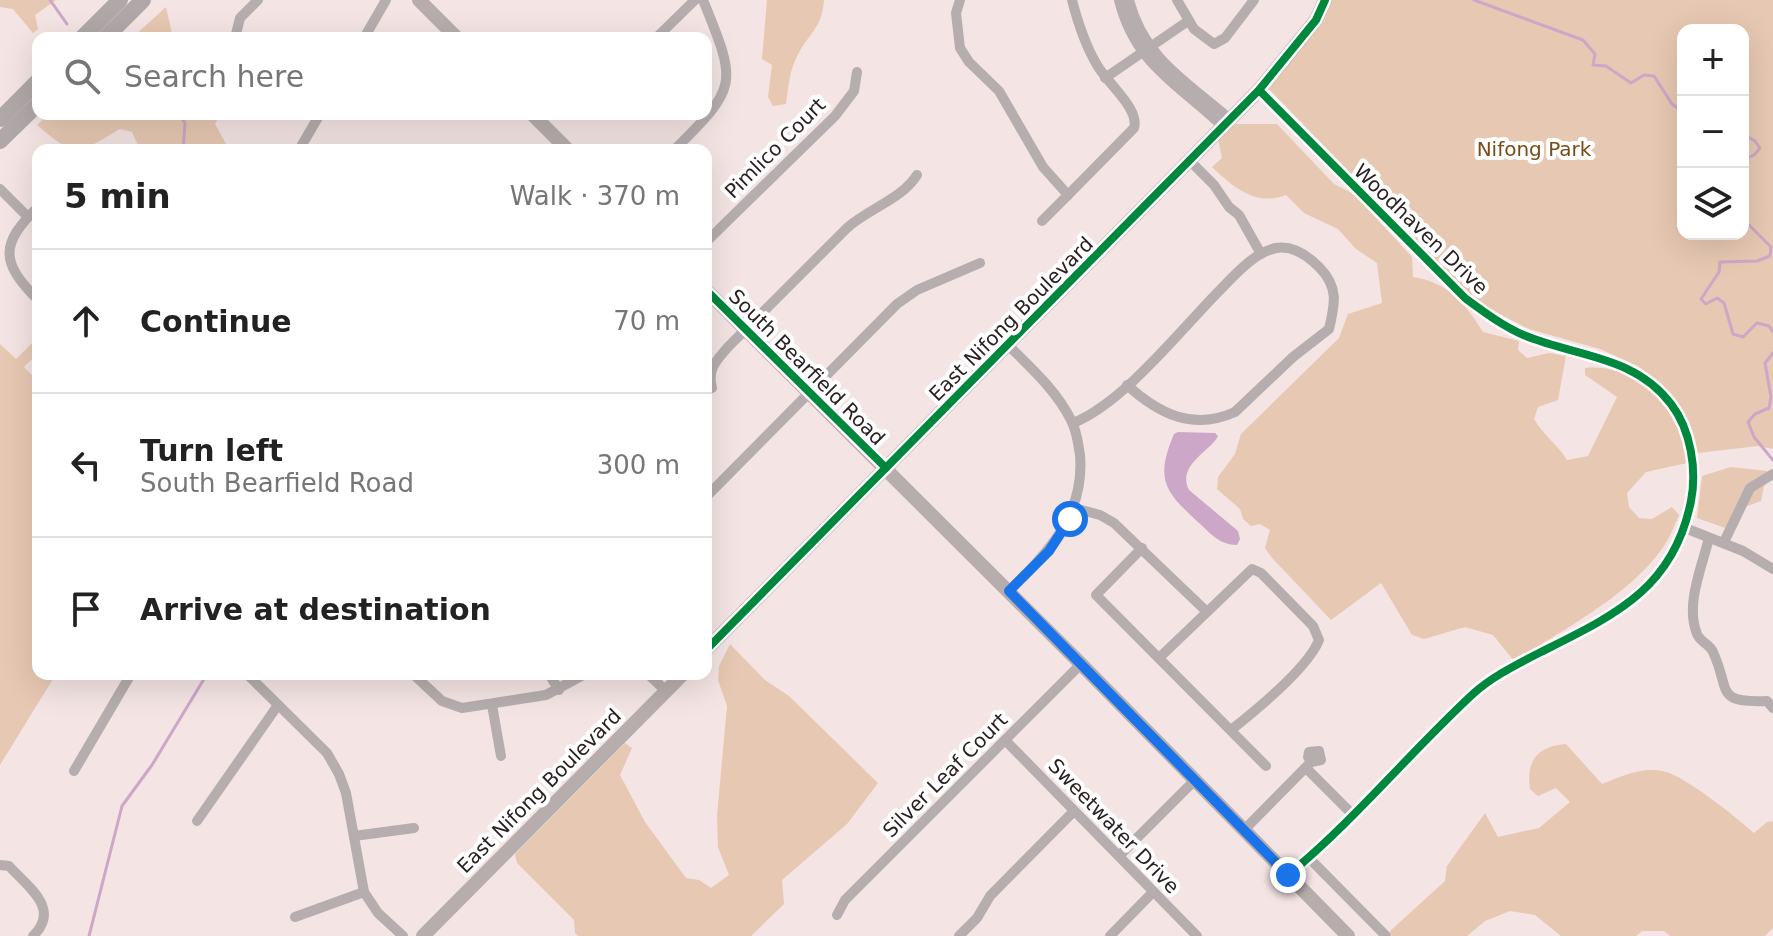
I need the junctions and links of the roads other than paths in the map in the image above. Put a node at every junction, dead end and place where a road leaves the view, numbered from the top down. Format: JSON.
{"nodes":[{"id":1,"x":120,"y":0,"type":"edge"},
{"id":2,"x":143,"y":0,"type":"edge"},
{"id":3,"x":258,"y":0,"type":"edge"},
{"id":4,"x":386,"y":0,"type":"edge"},
{"id":5,"x":419,"y":0,"type":"edge"},
{"id":6,"x":695,"y":0,"type":"edge"},
{"id":7,"x":703,"y":0,"type":"edge"},
{"id":8,"x":960,"y":0,"type":"edge"},
{"id":9,"x":1072,"y":0,"type":"edge"},
{"id":10,"x":1119,"y":0,"type":"edge"},
{"id":11,"x":1129,"y":0,"type":"edge"},
{"id":12,"x":1177,"y":0,"type":"edge"},
{"id":13,"x":1254,"y":0,"type":"edge"},
{"id":14,"x":1325,"y":0,"type":"edge"},
{"id":15,"x":1188,"y":21,"type":"junction"},
{"id":16,"x":88,"y":32,"type":"edge"},
{"id":17,"x":111,"y":32,"type":"edge"},
{"id":18,"x":236,"y":32,"type":"edge"},
{"id":19,"x":367,"y":32,"type":"edge"},
{"id":20,"x":451,"y":32,"type":"edge"},
{"id":21,"x":662,"y":32,"type":"edge"},
{"id":22,"x":1147,"y":50,"type":"junction"},
{"id":23,"x":857,"y":72,"type":"dead end"},
{"id":24,"x":1105,"y":78,"type":"junction"},
{"id":25,"x":32,"y":87,"type":"edge"},
{"id":26,"x":1259,"y":90,"type":"junction"},
{"id":27,"x":32,"y":110,"type":"edge"},
{"id":28,"x":712,"y":113,"type":"edge"},
{"id":29,"x":0,"y":119,"type":"edge"},
{"id":30,"x":316,"y":120,"type":"edge"},
{"id":31,"x":537,"y":120,"type":"edge"},
{"id":32,"x":705,"y":120,"type":"edge"},
{"id":33,"x":1227,"y":124,"type":"junction"},
{"id":34,"x":0,"y":141,"type":"edge"},
{"id":35,"x":302,"y":144,"type":"edge"},
{"id":36,"x":557,"y":144,"type":"edge"},
{"id":37,"x":680,"y":144,"type":"edge"},
{"id":38,"x":1190,"y":161,"type":"junction"},
{"id":39,"x":917,"y":175,"type":"dead end"},
{"id":40,"x":0,"y":189,"type":"edge"},
{"id":41,"x":1068,"y":195,"type":"junction"},
{"id":42,"x":32,"y":212,"type":"edge"},
{"id":43,"x":27,"y":216,"type":"junction"},
{"id":44,"x":1042,"y":221,"type":"dead end"},
{"id":45,"x":712,"y":236,"type":"edge"},
{"id":46,"x":1261,"y":254,"type":"junction"},
{"id":47,"x":980,"y":263,"type":"dead end"},
{"id":48,"x":32,"y":294,"type":"edge"},
{"id":49,"x":712,"y":296,"type":"edge"},
{"id":50,"x":745,"y":330,"type":"junction"},
{"id":51,"x":1008,"y":345,"type":"junction"},
{"id":52,"x":712,"y":365,"type":"edge"},
{"id":53,"x":1127,"y":385,"type":"junction"},
{"id":54,"x":807,"y":392,"type":"junction"},
{"id":55,"x":1073,"y":423,"type":"junction"},
{"id":56,"x":886,"y":468,"type":"junction"},
{"id":57,"x":1773,"y":474,"type":"edge"},
{"id":58,"x":712,"y":491,"type":"edge"},
{"id":59,"x":1074,"y":508,"type":"junction"},
{"id":60,"x":1685,"y":528,"type":"junction"},
{"id":61,"x":1709,"y":538,"type":"junction"},
{"id":62,"x":1724,"y":542,"type":"junction"},
{"id":63,"x":1142,"y":548,"type":"junction"},
{"id":64,"x":1773,"y":569,"type":"edge"},
{"id":65,"x":1009,"y":591,"type":"junction"},
{"id":66,"x":1206,"y":611,"type":"junction"},
{"id":67,"x":712,"y":644,"type":"edge"},
{"id":68,"x":1159,"y":658,"type":"junction"},
{"id":69,"x":1081,"y":664,"type":"junction"},
{"id":70,"x":127,"y":680,"type":"edge"},
{"id":71,"x":253,"y":680,"type":"edge"},
{"id":72,"x":419,"y":680,"type":"edge"},
{"id":73,"x":553,"y":680,"type":"edge"},
{"id":74,"x":575,"y":680,"type":"edge"},
{"id":75,"x":654,"y":680,"type":"edge"},
{"id":76,"x":677,"y":680,"type":"edge"},
{"id":77,"x":559,"y":690,"type":"junction"},
{"id":78,"x":666,"y":691,"type":"junction"},
{"id":79,"x":278,"y":705,"type":"junction"},
{"id":80,"x":492,"y":705,"type":"junction"},
{"id":81,"x":1773,"y":708,"type":"edge"},
{"id":82,"x":1231,"y":730,"type":"junction"},
{"id":83,"x":1005,"y":740,"type":"junction"},
{"id":84,"x":501,"y":756,"type":"dead end"},
{"id":85,"x":1266,"y":766,"type":"dead end"},
{"id":86,"x":74,"y":771,"type":"dead end"},
{"id":87,"x":1195,"y":780,"type":"junction"},
{"id":88,"x":1074,"y":811,"type":"junction"},
{"id":89,"x":1353,"y":815,"type":"junction"},
{"id":90,"x":197,"y":821,"type":"dead end"},
{"id":91,"x":414,"y":828,"type":"dead end"},
{"id":92,"x":1244,"y":830,"type":"junction"},
{"id":93,"x":354,"y":836,"type":"junction"},
{"id":94,"x":1119,"y":856,"type":"junction"},
{"id":95,"x":1309,"y":858,"type":"junction"},
{"id":96,"x":0,"y":865,"type":"edge"},
{"id":97,"x":1288,"y":875,"type":"junction"},
{"id":98,"x":364,"y":892,"type":"junction"},
{"id":99,"x":1153,"y":892,"type":"junction"},
{"id":100,"x":837,"y":915,"type":"dead end"},
{"id":101,"x":295,"y":917,"type":"dead end"},
{"id":102,"x":33,"y":936,"type":"edge"},
{"id":103,"x":403,"y":936,"type":"edge"},
{"id":104,"x":423,"y":936,"type":"edge"},
{"id":105,"x":959,"y":936,"type":"edge"},
{"id":106,"x":1110,"y":936,"type":"edge"},
{"id":107,"x":1197,"y":936,"type":"edge"},
{"id":108,"x":1348,"y":936,"type":"edge"},
{"id":109,"x":1386,"y":936,"type":"edge"}],
"edges":[{"from":1,"to":16,"type":"main road"},
{"from":2,"to":17,"type":"main road"},
{"from":3,"to":18,"type":"street"},
{"from":4,"to":19,"type":"street"},
{"from":5,"to":20,"type":"street"},
{"from":6,"to":21,"type":"street"},
{"from":7,"to":28,"type":"street"},
{"from":8,"to":41,"type":"street"},
{"from":9,"to":24,"type":"street"},
{"from":10,"to":22,"type":"street"},
{"from":11,"to":22,"type":"street"},
{"from":12,"to":15,"type":"street"},
{"from":13,"to":15,"type":"street"},
{"from":14,"to":26,"type":"street","name":"East Nifong Boulevard"},
{"from":15,"to":22,"type":"street"},
{"from":22,"to":24,"type":"street"},
{"from":22,"to":33,"type":"street"},
{"from":23,"to":45,"type":"street","name":"Pimlico Court"},
{"from":24,"to":41,"type":"street"},
{"from":25,"to":29,"type":"main road"},
{"from":26,"to":33,"type":"street","name":"East Nifong Boulevard"},
{"from":26,"to":60,"type":"street","name":"Woodhaven Drive"},
{"from":27,"to":34,"type":"main road"},
{"from":30,"to":35,"type":"street"},
{"from":31,"to":36,"type":"street"},
{"from":32,"to":37,"type":"street"},
{"from":33,"to":38,"type":"street","name":"East Nifong Boulevard"},
{"from":38,"to":46,"type":"street"},
{"from":38,"to":51,"type":"street","name":"East Nifong Boulevard"},
{"from":39,"to":50,"type":"street"},
{"from":40,"to":43,"type":"street"},
{"from":41,"to":44,"type":"street"},
{"from":42,"to":43,"type":"street"},
{"from":43,"to":48,"type":"street"},
{"from":46,"to":53,"type":"street"},
{"from":46,"to":53,"type":"street"},
{"from":47,"to":54,"type":"street"},
{"from":49,"to":50,"type":"street","name":"South Bearfield Road"},
{"from":50,"to":52,"type":"street"},
{"from":50,"to":54,"type":"street","name":"South Bearfield Road"},
{"from":51,"to":55,"type":"street"},
{"from":51,"to":56,"type":"street","name":"East Nifong Boulevard"},
{"from":53,"to":55,"type":"street"},
{"from":54,"to":56,"type":"street","name":"South Bearfield Road"},
{"from":54,"to":58,"type":"street"},
{"from":55,"to":59,"type":"street"},
{"from":56,"to":65,"type":"street","name":"South Bearfield Road"},
{"from":56,"to":67,"type":"street","name":"East Nifong Boulevard"},
{"from":57,"to":62,"type":"street"},
{"from":59,"to":63,"type":"street"},
{"from":59,"to":65,"type":"street"},
{"from":60,"to":61,"type":"street"},
{"from":60,"to":89,"type":"street","name":"Woodhaven Drive"},
{"from":61,"to":62,"type":"street"},
{"from":61,"to":81,"type":"street"},
{"from":62,"to":64,"type":"street"},
{"from":63,"to":66,"type":"street"},
{"from":63,"to":68,"type":"street"},
{"from":65,"to":69,"type":"street","name":"South Bearfield Road"},
{"from":66,"to":68,"type":"street"},
{"from":66,"to":82,"type":"street"},
{"from":68,"to":82,"type":"street"},
{"from":69,"to":83,"type":"street","name":"Silver Leaf Court"},
{"from":69,"to":87,"type":"street","name":"South Bearfield Road"},
{"from":70,"to":86,"type":"street"},
{"from":71,"to":79,"type":"street"},
{"from":72,"to":80,"type":"street"},
{"from":73,"to":77,"type":"street"},
{"from":74,"to":77,"type":"street"},
{"from":75,"to":78,"type":"street"},
{"from":76,"to":78,"type":"street","name":"East Nifong Boulevard"},
{"from":77,"to":80,"type":"street"},
{"from":78,"to":104,"type":"street","name":"East Nifong Boulevard"},
{"from":79,"to":90,"type":"street"},
{"from":79,"to":93,"type":"street"},
{"from":80,"to":84,"type":"street"},
{"from":82,"to":85,"type":"street"},
{"from":83,"to":88,"type":"street","name":"Sweetwater Drive"},
{"from":83,"to":100,"type":"street","name":"Silver Leaf Court"},
{"from":87,"to":92,"type":"street","name":"South Bearfield Road"},
{"from":87,"to":94,"type":"street"},
{"from":88,"to":94,"type":"street","name":"Sweetwater Drive"},
{"from":88,"to":105,"type":"street"},
{"from":89,"to":92,"type":"street"},
{"from":89,"to":95,"type":"street","name":"Woodhaven Drive"},
{"from":91,"to":93,"type":"street"},
{"from":92,"to":97,"type":"street","name":"South Bearfield Road"},
{"from":93,"to":98,"type":"street"},
{"from":94,"to":99,"type":"street","name":"Sweetwater Drive"},
{"from":95,"to":97,"type":"street","name":"Woodhaven Drive"},
{"from":95,"to":109,"type":"street"},
{"from":96,"to":102,"type":"street"},
{"from":97,"to":108,"type":"street","name":"South Bearfield Road"},
{"from":98,"to":101,"type":"street"},
{"from":98,"to":103,"type":"street"},
{"from":99,"to":106,"type":"street"},
{"from":99,"to":107,"type":"street","name":"Sweetwater Drive"}]}
